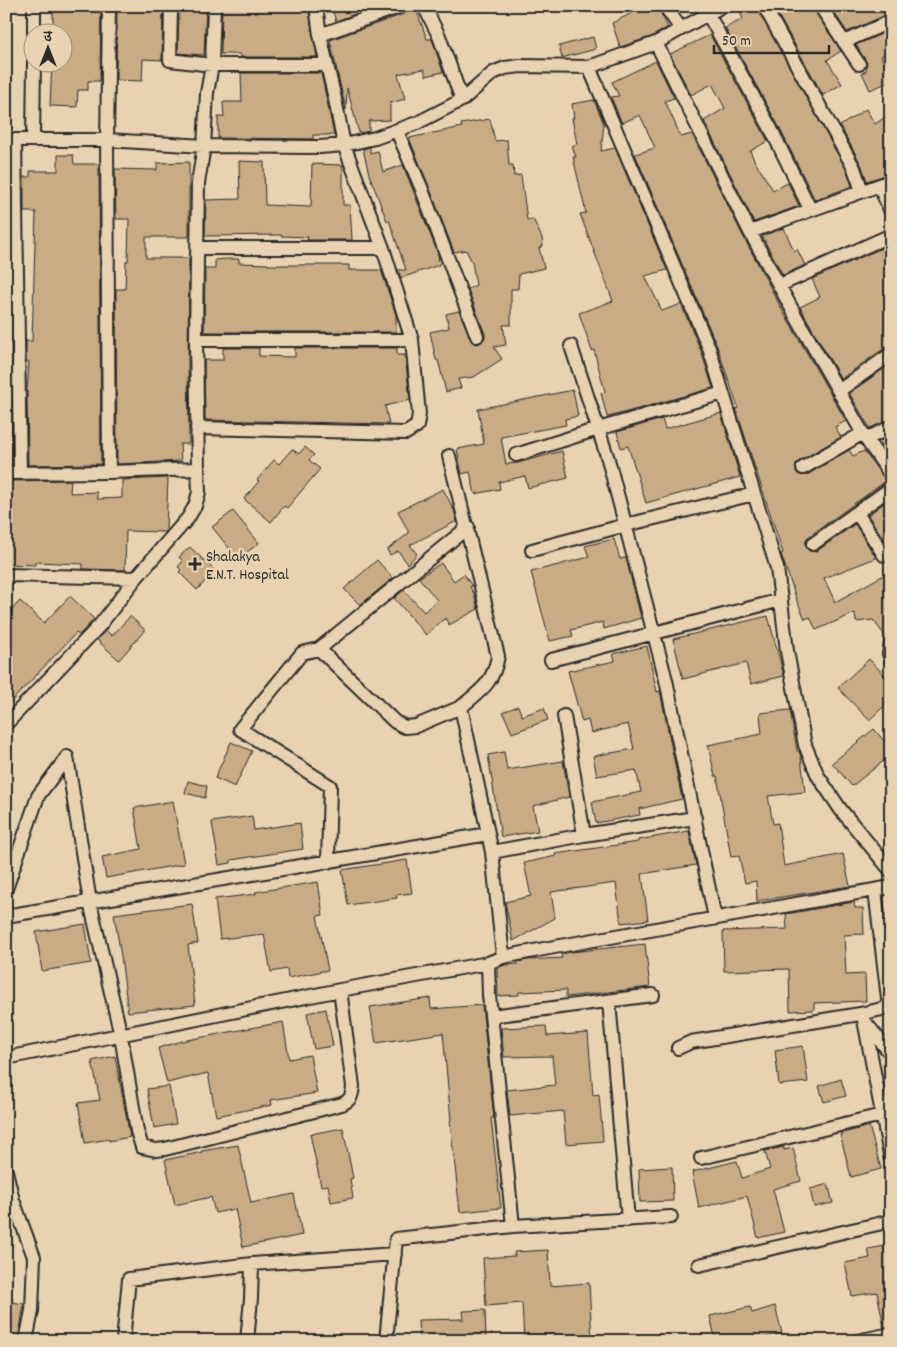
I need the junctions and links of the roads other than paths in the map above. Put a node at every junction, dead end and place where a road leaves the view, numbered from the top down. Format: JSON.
{"nodes":[{"id":1,"x":34,"y":6,"type":"edge"},
{"id":2,"x":109,"y":6,"type":"edge"},
{"id":3,"x":171,"y":6,"type":"edge"},
{"id":4,"x":214,"y":6,"type":"edge"},
{"id":5,"x":316,"y":6,"type":"edge"},
{"id":6,"x":401,"y":6,"type":"edge"},
{"id":7,"x":424,"y":6,"type":"edge"},
{"id":8,"x":665,"y":6,"type":"edge"},
{"id":9,"x":722,"y":6,"type":"edge"},
{"id":10,"x":764,"y":6,"type":"edge"},
{"id":11,"x":820,"y":6,"type":"edge"},
{"id":12,"x":708,"y":14,"type":"junction"},
{"id":13,"x":891,"y":21,"type":"edge"},
{"id":14,"x":34,"y":22,"type":"edge"},
{"id":15,"x":681,"y":29,"type":"junction"},
{"id":16,"x":320,"y":35,"type":"junction"},
{"id":17,"x":656,"y":42,"type":"junction"},
{"id":18,"x":844,"y":42,"type":"junction"},
{"id":19,"x":212,"y":64,"type":"junction"},
{"id":20,"x":859,"y":64,"type":"dead end"},
{"id":21,"x":326,"y":65,"type":"junction"},
{"id":22,"x":589,"y":67,"type":"junction"},
{"id":23,"x":34,"y":72,"type":"edge"},
{"id":24,"x":466,"y":97,"type":"junction"},
{"id":25,"x":397,"y":132,"type":"junction"},
{"id":26,"x":10,"y":140,"type":"edge"},
{"id":27,"x":33,"y":140,"type":"junction"},
{"id":28,"x":107,"y":140,"type":"junction"},
{"id":29,"x":344,"y":145,"type":"junction"},
{"id":30,"x":204,"y":146,"type":"junction"},
{"id":31,"x":885,"y":183,"type":"edge"},
{"id":32,"x":862,"y":191,"type":"junction"},
{"id":33,"x":810,"y":209,"type":"junction"},
{"id":34,"x":891,"y":212,"type":"edge"},
{"id":35,"x":750,"y":232,"type":"junction"},
{"id":36,"x":891,"y":235,"type":"edge"},
{"id":37,"x":197,"y":248,"type":"junction"},
{"id":38,"x":383,"y":248,"type":"junction"},
{"id":39,"x":780,"y":285,"type":"junction"},
{"id":40,"x":476,"y":336,"type":"dead end"},
{"id":41,"x":196,"y":340,"type":"junction"},
{"id":42,"x":412,"y":340,"type":"junction"},
{"id":43,"x":571,"y":346,"type":"dead end"},
{"id":44,"x":891,"y":354,"type":"edge"},
{"id":45,"x":840,"y":390,"type":"junction"},
{"id":46,"x":723,"y":393,"type":"junction"},
{"id":47,"x":891,"y":427,"type":"edge"},
{"id":48,"x":197,"y":428,"type":"junction"},
{"id":49,"x":598,"y":429,"type":"junction"},
{"id":50,"x":865,"y":436,"type":"junction"},
{"id":51,"x":516,"y":455,"type":"dead end"},
{"id":52,"x":449,"y":456,"type":"dead end"},
{"id":53,"x":803,"y":468,"type":"dead end"},
{"id":54,"x":198,"y":469,"type":"junction"},
{"id":55,"x":20,"y":472,"type":"junction"},
{"id":56,"x":109,"y":472,"type":"junction"},
{"id":57,"x":6,"y":473,"type":"edge"},
{"id":58,"x":891,"y":475,"type":"edge"},
{"id":59,"x":891,"y":488,"type":"edge"},
{"id":60,"x":754,"y":494,"type":"junction"},
{"id":61,"x":857,"y":513,"type":"junction"},
{"id":62,"x":626,"y":525,"type":"junction"},
{"id":63,"x":468,"y":527,"type":"junction"},
{"id":64,"x":814,"y":544,"type":"dead end"},
{"id":65,"x":532,"y":550,"type":"dead end"},
{"id":66,"x":884,"y":555,"type":"dead end"},
{"id":67,"x":6,"y":575,"type":"edge"},
{"id":68,"x":136,"y":578,"type":"junction"},
{"id":69,"x":781,"y":600,"type":"junction"},
{"id":70,"x":654,"y":633,"type":"junction"},
{"id":71,"x":891,"y":643,"type":"edge"},
{"id":72,"x":319,"y":649,"type":"junction"},
{"id":73,"x":891,"y":658,"type":"edge"},
{"id":74,"x":551,"y":660,"type":"dead end"},
{"id":75,"x":461,"y":707,"type":"junction"},
{"id":76,"x":564,"y":716,"type":"dead end"},
{"id":77,"x":6,"y":724,"type":"edge"},
{"id":78,"x":695,"y":818,"type":"junction"},
{"id":79,"x":488,"y":834,"type":"junction"},
{"id":80,"x":584,"y":835,"type":"junction"},
{"id":81,"x":492,"y":852,"type":"junction"},
{"id":82,"x":328,"y":862,"type":"junction"},
{"id":83,"x":891,"y":871,"type":"edge"},
{"id":84,"x":891,"y":887,"type":"edge"},
{"id":85,"x":6,"y":889,"type":"edge"},
{"id":86,"x":874,"y":890,"type":"junction"},
{"id":87,"x":90,"y":902,"type":"junction"},
{"id":88,"x":6,"y":916,"type":"edge"},
{"id":89,"x":715,"y":918,"type":"junction"},
{"id":90,"x":503,"y":957,"type":"junction"},
{"id":91,"x":488,"y":963,"type":"junction"},
{"id":92,"x":340,"y":990,"type":"junction"},
{"id":93,"x":653,"y":995,"type":"dead end"},
{"id":94,"x":609,"y":1000,"type":"junction"},
{"id":95,"x":890,"y":1007,"type":"edge"},
{"id":96,"x":491,"y":1016,"type":"junction"},
{"id":97,"x":862,"y":1017,"type":"junction"},
{"id":98,"x":121,"y":1036,"type":"junction"},
{"id":99,"x":678,"y":1048,"type":"dead end"},
{"id":100,"x":891,"y":1054,"type":"edge"},
{"id":101,"x":6,"y":1058,"type":"edge"},
{"id":102,"x":882,"y":1115,"type":"junction"},
{"id":103,"x":700,"y":1158,"type":"dead end"},
{"id":104,"x":891,"y":1160,"type":"edge"},
{"id":105,"x":6,"y":1171,"type":"edge"},
{"id":106,"x":671,"y":1217,"type":"dead end"},
{"id":107,"x":628,"y":1220,"type":"junction"},
{"id":108,"x":891,"y":1221,"type":"edge"},
{"id":109,"x":513,"y":1226,"type":"junction"},
{"id":110,"x":394,"y":1254,"type":"junction"},
{"id":111,"x":252,"y":1264,"type":"junction"},
{"id":112,"x":699,"y":1265,"type":"dead end"},
{"id":113,"x":891,"y":1334,"type":"edge"},
{"id":114,"x":26,"y":1341,"type":"edge"},
{"id":115,"x":123,"y":1341,"type":"edge"},
{"id":116,"x":248,"y":1341,"type":"edge"},
{"id":117,"x":386,"y":1341,"type":"edge"},
{"id":118,"x":857,"y":1341,"type":"edge"}],
"edges":[{"from":1,"to":14,"type":"street"},
{"from":2,"to":28,"type":"street"},
{"from":3,"to":19,"type":"street"},
{"from":4,"to":19,"type":"street"},
{"from":5,"to":16,"type":"street"},
{"from":6,"to":16,"type":"street"},
{"from":7,"to":24,"type":"street"},
{"from":8,"to":15,"type":"street"},
{"from":9,"to":12,"type":"street"},
{"from":10,"to":32,"type":"street"},
{"from":11,"to":18,"type":"street"},
{"from":12,"to":15,"type":"street"},
{"from":12,"to":33,"type":"street"},
{"from":13,"to":18,"type":"street"},
{"from":15,"to":17,"type":"street"},
{"from":16,"to":21,"type":"street"},
{"from":17,"to":22,"type":"street"},
{"from":17,"to":35,"type":"street"},
{"from":18,"to":20,"type":"street"},
{"from":19,"to":21,"type":"street"},
{"from":19,"to":30,"type":"street"},
{"from":21,"to":29,"type":"street"},
{"from":22,"to":24,"type":"street"},
{"from":22,"to":46,"type":"street"},
{"from":23,"to":27,"type":"street"},
{"from":24,"to":25,"type":"street"},
{"from":25,"to":29,"type":"street"},
{"from":25,"to":40,"type":"street"},
{"from":26,"to":27,"type":"street"},
{"from":26,"to":55,"type":"street"},
{"from":27,"to":28,"type":"street"},
{"from":28,"to":30,"type":"street"},
{"from":28,"to":56,"type":"street"},
{"from":29,"to":30,"type":"street"},
{"from":29,"to":38,"type":"street"},
{"from":30,"to":37,"type":"street"},
{"from":31,"to":32,"type":"street"},
{"from":31,"to":34,"type":"street"},
{"from":32,"to":33,"type":"street"},
{"from":33,"to":35,"type":"street"},
{"from":35,"to":39,"type":"street"},
{"from":36,"to":39,"type":"street"},
{"from":37,"to":38,"type":"street"},
{"from":37,"to":41,"type":"street"},
{"from":38,"to":42,"type":"street"},
{"from":39,"to":45,"type":"street"},
{"from":41,"to":42,"type":"street"},
{"from":41,"to":48,"type":"street"},
{"from":42,"to":48,"type":"street"},
{"from":43,"to":49,"type":"street"},
{"from":44,"to":45,"type":"street"},
{"from":45,"to":50,"type":"street"},
{"from":46,"to":49,"type":"street"},
{"from":46,"to":60,"type":"street"},
{"from":47,"to":50,"type":"street"},
{"from":48,"to":54,"type":"street"},
{"from":49,"to":51,"type":"street"},
{"from":49,"to":62,"type":"street"},
{"from":50,"to":53,"type":"street"},
{"from":50,"to":58,"type":"street"},
{"from":52,"to":63,"type":"street"},
{"from":54,"to":56,"type":"street"},
{"from":54,"to":68,"type":"street"},
{"from":55,"to":56,"type":"street"},
{"from":55,"to":57,"type":"street"},
{"from":59,"to":61,"type":"street"},
{"from":60,"to":62,"type":"street"},
{"from":60,"to":69,"type":"street"},
{"from":61,"to":64,"type":"street"},
{"from":61,"to":66,"type":"street"},
{"from":62,"to":65,"type":"street"},
{"from":62,"to":70,"type":"street"},
{"from":63,"to":72,"type":"street"},
{"from":63,"to":75,"type":"street"},
{"from":67,"to":68,"type":"street"},
{"from":68,"to":77,"type":"street"},
{"from":69,"to":70,"type":"street"},
{"from":69,"to":83,"type":"street"},
{"from":70,"to":74,"type":"street"},
{"from":70,"to":78,"type":"street"},
{"from":71,"to":73,"type":"street"},
{"from":72,"to":75,"type":"street"},
{"from":72,"to":82,"type":"street"},
{"from":75,"to":79,"type":"street"},
{"from":76,"to":80,"type":"street"},
{"from":78,"to":80,"type":"street"},
{"from":78,"to":89,"type":"street"},
{"from":79,"to":81,"type":"street"},
{"from":79,"to":82,"type":"street"},
{"from":80,"to":81,"type":"street"},
{"from":81,"to":90,"type":"street"},
{"from":82,"to":87,"type":"street"},
{"from":84,"to":86,"type":"street"},
{"from":85,"to":87,"type":"street"},
{"from":86,"to":89,"type":"street"},
{"from":86,"to":95,"type":"street"},
{"from":87,"to":88,"type":"street"},
{"from":87,"to":98,"type":"street"},
{"from":89,"to":90,"type":"street"},
{"from":90,"to":91,"type":"street"},
{"from":91,"to":92,"type":"street"},
{"from":91,"to":96,"type":"street"},
{"from":92,"to":98,"type":"street"},
{"from":92,"to":98,"type":"street"},
{"from":93,"to":94,"type":"street"},
{"from":94,"to":96,"type":"street"},
{"from":94,"to":107,"type":"street"},
{"from":95,"to":97,"type":"street"},
{"from":96,"to":109,"type":"street"},
{"from":97,"to":99,"type":"street"},
{"from":97,"to":100,"type":"street"},
{"from":97,"to":102,"type":"street"},
{"from":98,"to":101,"type":"street"},
{"from":102,"to":103,"type":"street"},
{"from":102,"to":104,"type":"street"},
{"from":105,"to":114,"type":"street"},
{"from":106,"to":107,"type":"street"},
{"from":107,"to":109,"type":"street"},
{"from":108,"to":112,"type":"street"},
{"from":109,"to":110,"type":"street"},
{"from":110,"to":111,"type":"street"},
{"from":110,"to":117,"type":"street"},
{"from":111,"to":115,"type":"street"},
{"from":111,"to":116,"type":"street"},
{"from":113,"to":118,"type":"street"}]}
